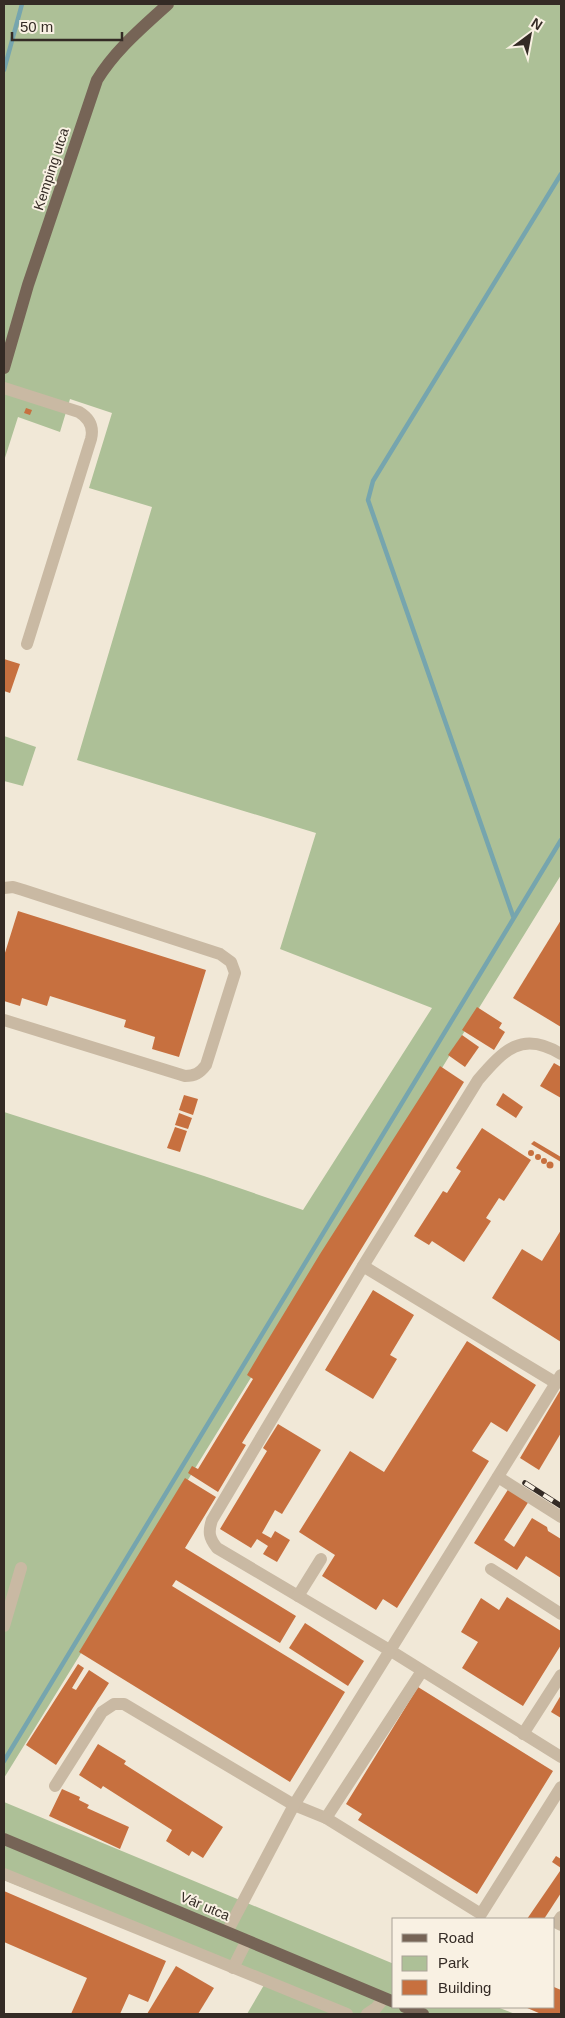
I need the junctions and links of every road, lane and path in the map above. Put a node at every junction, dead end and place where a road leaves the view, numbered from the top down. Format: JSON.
{"nodes":[{"id":1,"x":168,"y":4,"type":"edge"},
{"id":2,"x":4,"y":368,"type":"edge"},
{"id":3,"x":4,"y":388,"type":"edge"},
{"id":4,"x":27,"y":644,"type":"dead end"},
{"id":5,"x":4,"y":888,"type":"edge"},
{"id":6,"x":4,"y":1020,"type":"edge"},
{"id":7,"x":561,"y":1054,"type":"edge"},
{"id":8,"x":363,"y":1266,"type":"junction"},
{"id":9,"x":559,"y":1379,"type":"edge"},
{"id":10,"x":498,"y":1477,"type":"junction"},
{"id":11,"x":561,"y":1517,"type":"edge"},
{"id":12,"x":321,"y":1559,"type":"dead end"},
{"id":13,"x":21,"y":1568,"type":"dead end"},
{"id":14,"x":491,"y":1569,"type":"dead end"},
{"id":15,"x":298,"y":1596,"type":"junction"},
{"id":16,"x":561,"y":1614,"type":"edge"},
{"id":17,"x":4,"y":1626,"type":"edge"},
{"id":18,"x":390,"y":1651,"type":"junction"},
{"id":19,"x":422,"y":1671,"type":"junction"},
{"id":20,"x":561,"y":1675,"type":"edge"},
{"id":21,"x":523,"y":1734,"type":"junction"},
{"id":22,"x":561,"y":1757,"type":"edge"},
{"id":23,"x":55,"y":1786,"type":"dead end"},
{"id":24,"x":561,"y":1787,"type":"edge"},
{"id":25,"x":294,"y":1805,"type":"junction"},
{"id":26,"x":326,"y":1818,"type":"junction"},
{"id":27,"x":4,"y":1839,"type":"edge"},
{"id":28,"x":4,"y":1874,"type":"edge"},
{"id":29,"x":561,"y":1917,"type":"edge"},
{"id":30,"x":561,"y":1925,"type":"edge"},
{"id":31,"x":227,"y":1932,"type":"junction"},
{"id":32,"x":247,"y":1940,"type":"junction"},
{"id":33,"x":233,"y":1968,"type":"junction"},
{"id":34,"x":389,"y":2000,"type":"edge"},
{"id":35,"x":408,"y":2008,"type":"edge"},
{"id":36,"x":346,"y":2014,"type":"edge"},
{"id":37,"x":367,"y":2014,"type":"edge"},
{"id":38,"x":423,"y":2014,"type":"edge"}],
"edges":[{"from":1,"to":2,"type":"main road","name":"Kemping utca"},
{"from":3,"to":4,"type":"lane"},
{"from":5,"to":6,"type":"lane"},
{"from":7,"to":8,"type":"lane"},
{"from":8,"to":9,"type":"lane"},
{"from":8,"to":15,"type":"lane"},
{"from":9,"to":10,"type":"lane"},
{"from":10,"to":11,"type":"lane"},
{"from":10,"to":18,"type":"lane"},
{"from":12,"to":15,"type":"lane"},
{"from":13,"to":17,"type":"lane"},
{"from":14,"to":16,"type":"lane"},
{"from":15,"to":18,"type":"lane"},
{"from":18,"to":19,"type":"lane"},
{"from":18,"to":25,"type":"lane"},
{"from":19,"to":21,"type":"lane"},
{"from":19,"to":26,"type":"lane"},
{"from":20,"to":21,"type":"lane"},
{"from":21,"to":22,"type":"lane"},
{"from":23,"to":25,"type":"lane"},
{"from":24,"to":26,"type":"lane"},
{"from":25,"to":26,"type":"lane"},
{"from":25,"to":31,"type":"lane"},
{"from":27,"to":31,"type":"main road","name":"Vár utca"},
{"from":28,"to":33,"type":"lane"},
{"from":29,"to":30,"type":"lane"},
{"from":31,"to":32,"type":"main road","name":"Vár utca"},
{"from":32,"to":33,"type":"lane"},
{"from":32,"to":34,"type":"main road","name":"Vár utca"},
{"from":33,"to":36,"type":"lane"},
{"from":34,"to":37,"type":"lane"},
{"from":35,"to":38,"type":"main road"}]}
